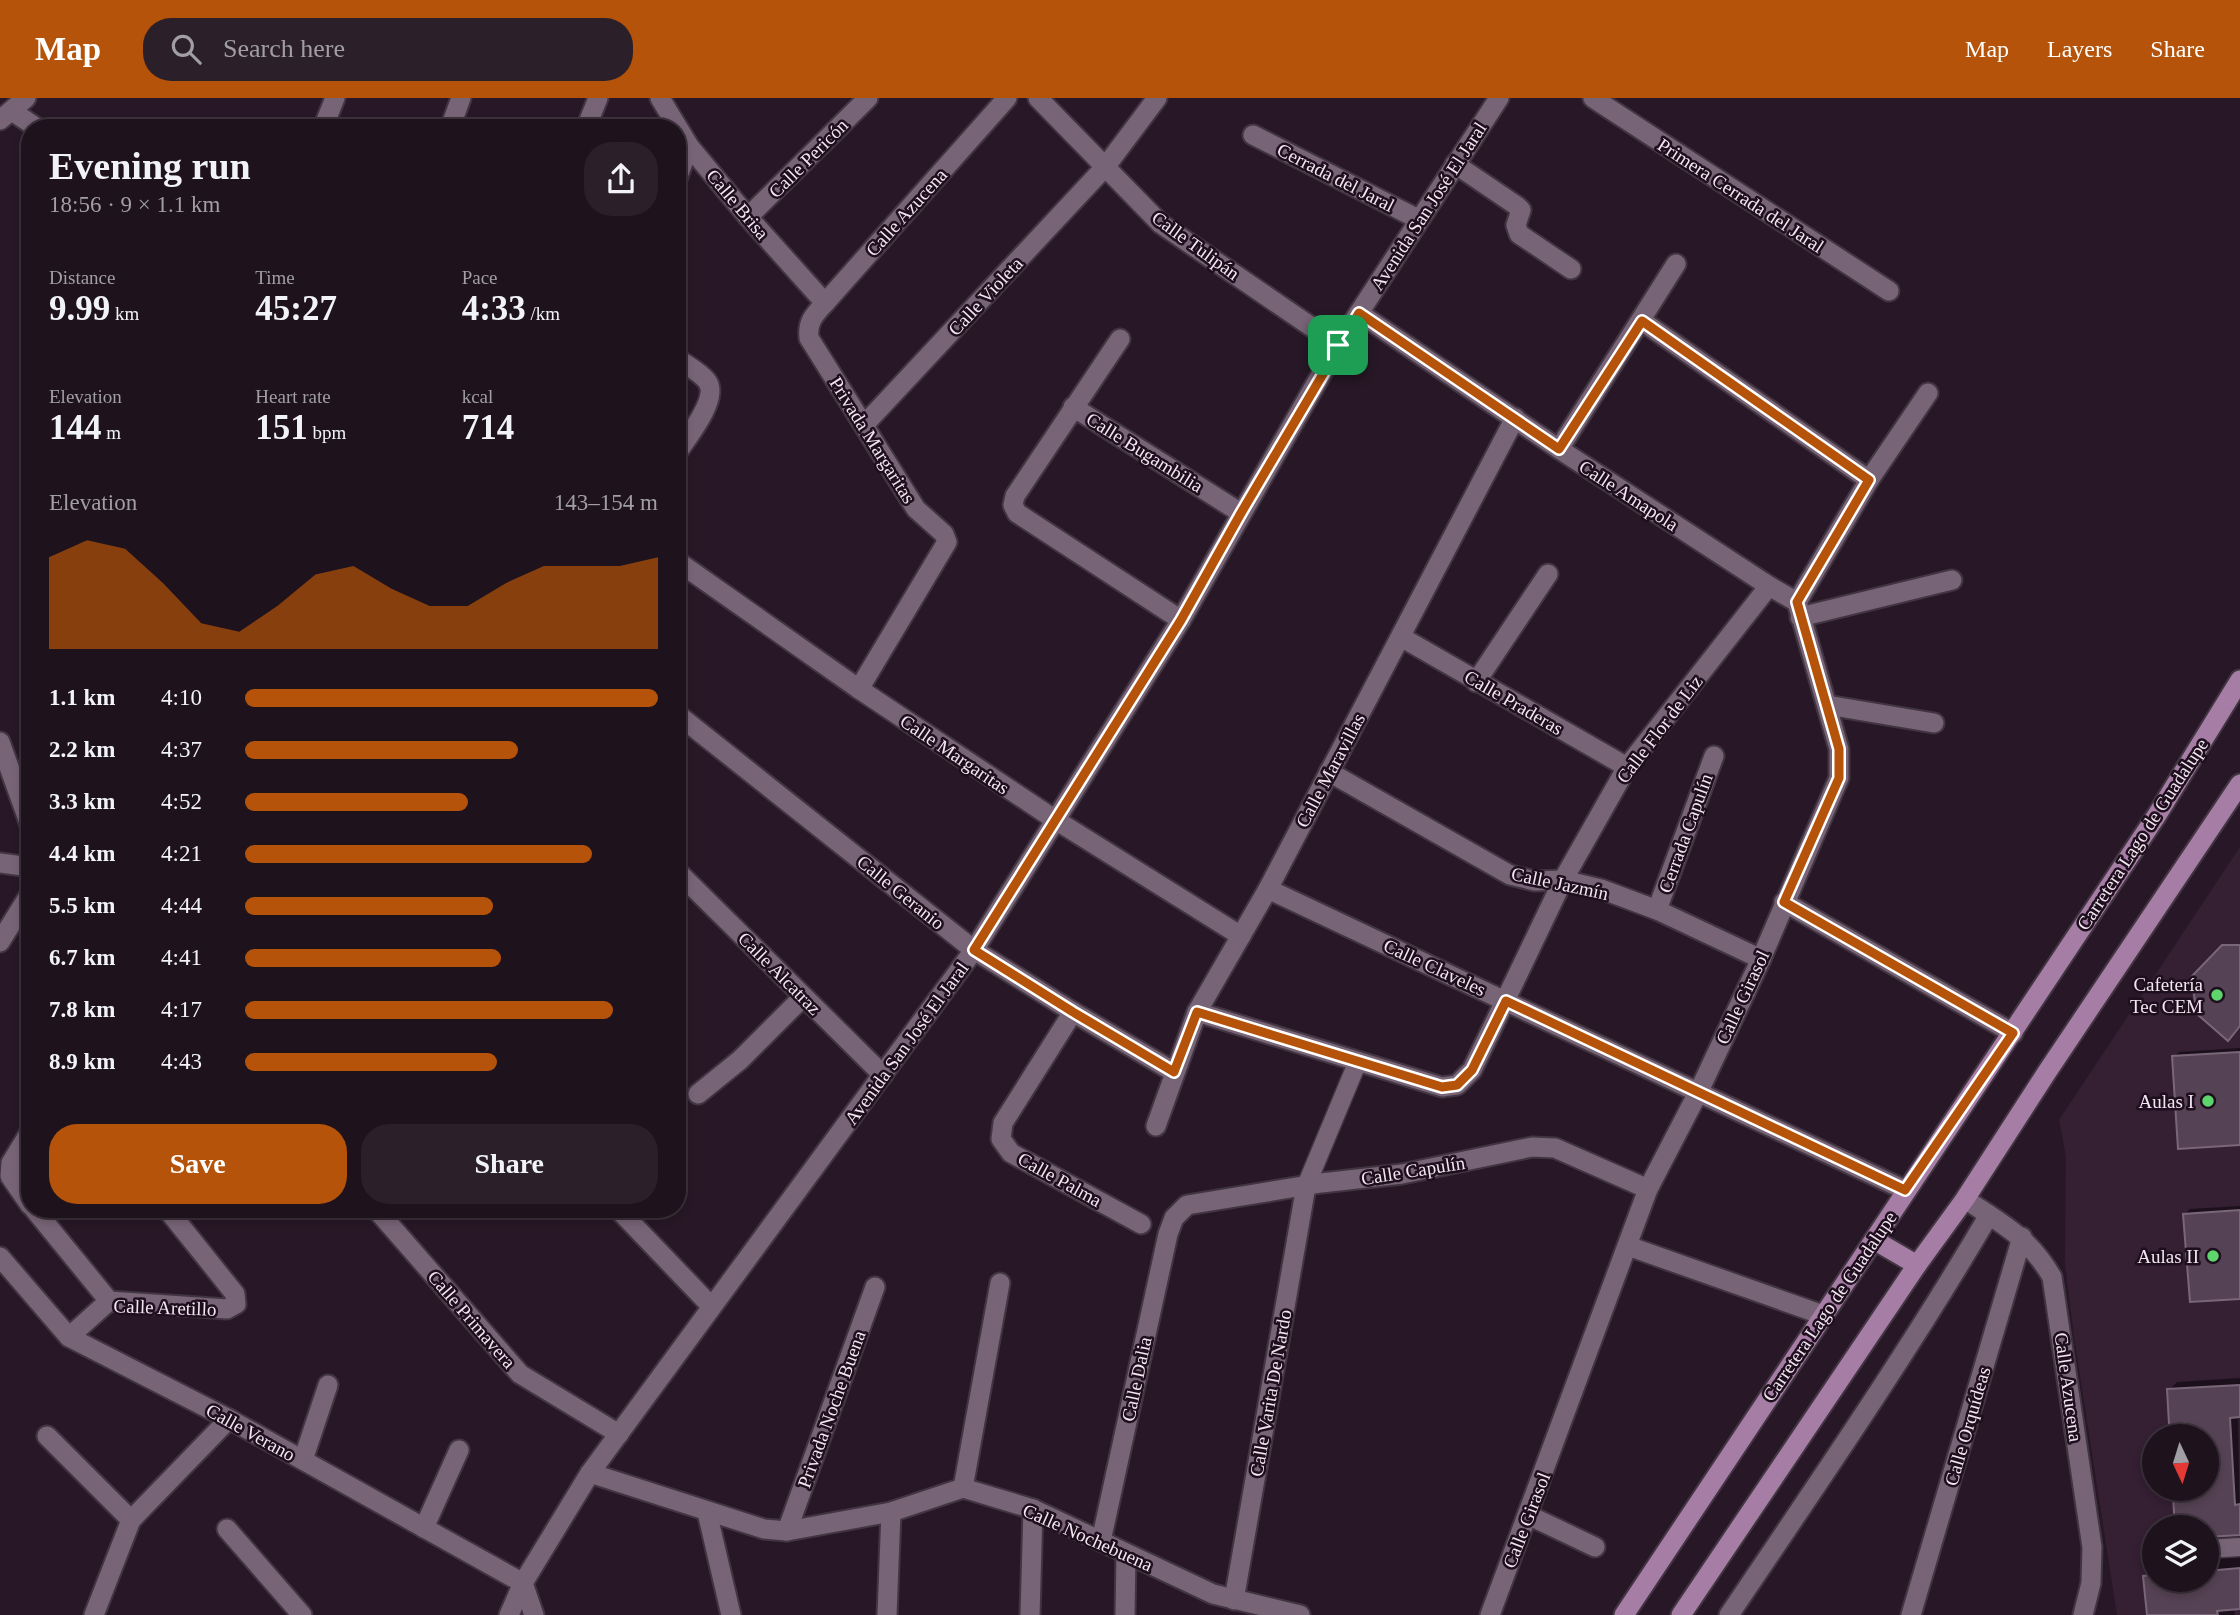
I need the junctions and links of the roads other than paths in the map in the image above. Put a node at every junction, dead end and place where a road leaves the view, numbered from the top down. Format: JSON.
{"nodes":[{"id":1,"x":335,"y":98,"type":"edge"},
{"id":2,"x":461,"y":98,"type":"edge"},
{"id":3,"x":598,"y":98,"type":"edge"},
{"id":4,"x":660,"y":98,"type":"edge"},
{"id":5,"x":868,"y":98,"type":"edge"},
{"id":6,"x":1007,"y":98,"type":"edge"},
{"id":7,"x":1038,"y":98,"type":"edge"},
{"id":8,"x":1157,"y":98,"type":"edge"},
{"id":9,"x":1499,"y":98,"type":"edge"},
{"id":10,"x":1593,"y":98,"type":"edge"},
{"id":11,"x":327,"y":119,"type":"edge"},
{"id":12,"x":453,"y":119,"type":"edge"},
{"id":13,"x":590,"y":119,"type":"edge"},
{"id":14,"x":673,"y":119,"type":"edge"},
{"id":15,"x":1253,"y":135,"type":"dead end"},
{"id":16,"x":686,"y":141,"type":"edge"},
{"id":17,"x":689,"y":146,"type":"junction"},
{"id":18,"x":686,"y":154,"type":"edge"},
{"id":19,"x":1455,"y":164,"type":"junction"},
{"id":20,"x":1106,"y":166,"type":"junction"},
{"id":21,"x":748,"y":217,"type":"junction"},
{"id":22,"x":1418,"y":219,"type":"junction"},
{"id":23,"x":1676,"y":264,"type":"dead end"},
{"id":24,"x":1571,"y":269,"type":"dead end"},
{"id":25,"x":1889,"y":291,"type":"dead end"},
{"id":26,"x":825,"y":303,"type":"junction"},
{"id":27,"x":1359,"y":313,"type":"junction"},
{"id":28,"x":1642,"y":321,"type":"junction"},
{"id":29,"x":807,"y":328,"type":"joint"},
{"id":30,"x":1120,"y":339,"type":"dead end"},
{"id":31,"x":1338,"y":345,"type":"junction"},
{"id":32,"x":686,"y":365,"type":"edge"},
{"id":33,"x":1928,"y":393,"type":"dead end"},
{"id":34,"x":1073,"y":407,"type":"junction"},
{"id":35,"x":1515,"y":418,"type":"junction"},
{"id":36,"x":864,"y":425,"type":"junction"},
{"id":37,"x":686,"y":439,"type":"edge"},
{"id":38,"x":1559,"y":449,"type":"junction"},
{"id":39,"x":1869,"y":480,"type":"junction"},
{"id":40,"x":1241,"y":513,"type":"junction"},
{"id":41,"x":686,"y":567,"type":"edge"},
{"id":42,"x":1548,"y":574,"type":"dead end"},
{"id":43,"x":1952,"y":580,"type":"dead end"},
{"id":44,"x":1769,"y":586,"type":"junction"},
{"id":45,"x":1799,"y":609,"type":"junction"},
{"id":46,"x":1181,"y":620,"type":"junction"},
{"id":47,"x":1401,"y":637,"type":"junction"},
{"id":48,"x":2240,"y":680,"type":"edge"},
{"id":49,"x":1476,"y":682,"type":"junction"},
{"id":50,"x":859,"y":690,"type":"junction"},
{"id":51,"x":1827,"y":705,"type":"junction"},
{"id":52,"x":686,"y":720,"type":"edge"},
{"id":53,"x":1934,"y":723,"type":"dead end"},
{"id":54,"x":0,"y":742,"type":"edge"},
{"id":55,"x":1714,"y":756,"type":"dead end"},
{"id":56,"x":1627,"y":767,"type":"junction"},
{"id":57,"x":1329,"y":772,"type":"junction"},
{"id":58,"x":2240,"y":784,"type":"edge"},
{"id":59,"x":21,"y":800,"type":"edge"},
{"id":60,"x":1054,"y":819,"type":"junction"},
{"id":61,"x":0,"y":863,"type":"edge"},
{"id":62,"x":21,"y":866,"type":"edge"},
{"id":63,"x":686,"y":880,"type":"edge"},
{"id":64,"x":1563,"y":880,"type":"junction"},
{"id":65,"x":1268,"y":889,"type":"junction"},
{"id":66,"x":1784,"y":902,"type":"junction"},
{"id":67,"x":21,"y":908,"type":"edge"},
{"id":68,"x":1657,"y":909,"type":"junction"},
{"id":69,"x":1241,"y":936,"type":"junction"},
{"id":70,"x":0,"y":942,"type":"edge"},
{"id":71,"x":974,"y":950,"type":"junction"},
{"id":72,"x":1761,"y":959,"type":"junction"},
{"id":73,"x":803,"y":997,"type":"junction"},
{"id":74,"x":1506,"y":1001,"type":"junction"},
{"id":75,"x":1073,"y":1012,"type":"junction"},
{"id":76,"x":1197,"y":1012,"type":"junction"},
{"id":77,"x":2013,"y":1033,"type":"junction"},
{"id":78,"x":1358,"y":1061,"type":"junction"},
{"id":79,"x":1174,"y":1072,"type":"junction"},
{"id":80,"x":883,"y":1075,"type":"junction"},
{"id":81,"x":1699,"y":1091,"type":"junction"},
{"id":82,"x":698,"y":1094,"type":"dead end"},
{"id":83,"x":1156,"y":1126,"type":"dead end"},
{"id":84,"x":21,"y":1148,"type":"edge"},
{"id":85,"x":1306,"y":1186,"type":"junction"},
{"id":86,"x":1648,"y":1189,"type":"junction"},
{"id":87,"x":1905,"y":1190,"type":"junction"},
{"id":88,"x":21,"y":1192,"type":"edge"},
{"id":89,"x":1965,"y":1199,"type":"junction"},
{"id":90,"x":1989,"y":1215,"type":"junction"},
{"id":91,"x":41,"y":1218,"type":"edge"},
{"id":92,"x":174,"y":1218,"type":"edge"},
{"id":93,"x":384,"y":1218,"type":"edge"},
{"id":94,"x":627,"y":1218,"type":"edge"},
{"id":95,"x":1174,"y":1218,"type":"joint"},
{"id":96,"x":1141,"y":1224,"type":"dead end"},
{"id":97,"x":2022,"y":1237,"type":"junction"},
{"id":98,"x":1874,"y":1240,"type":"junction"},
{"id":99,"x":1628,"y":1246,"type":"junction"},
{"id":100,"x":0,"y":1256,"type":"edge"},
{"id":101,"x":1917,"y":1265,"type":"junction"},
{"id":102,"x":1000,"y":1283,"type":"dead end"},
{"id":103,"x":875,"y":1287,"type":"dead end"},
{"id":104,"x":108,"y":1301,"type":"junction"},
{"id":105,"x":711,"y":1306,"type":"junction"},
{"id":106,"x":1823,"y":1315,"type":"junction"},
{"id":107,"x":69,"y":1336,"type":"junction"},
{"id":108,"x":328,"y":1385,"type":"dead end"},
{"id":109,"x":229,"y":1419,"type":"junction"},
{"id":110,"x":619,"y":1434,"type":"junction"},
{"id":111,"x":47,"y":1436,"type":"dead end"},
{"id":112,"x":459,"y":1450,"type":"dead end"},
{"id":113,"x":303,"y":1460,"type":"junction"},
{"id":114,"x":590,"y":1473,"type":"junction"},
{"id":115,"x":963,"y":1489,"type":"junction"},
{"id":116,"x":1033,"y":1509,"type":"junction"},
{"id":117,"x":708,"y":1512,"type":"junction"},
{"id":118,"x":891,"y":1512,"type":"junction"},
{"id":119,"x":1528,"y":1515,"type":"junction"},
{"id":120,"x":131,"y":1520,"type":"junction"},
{"id":121,"x":424,"y":1528,"type":"junction"},
{"id":122,"x":227,"y":1529,"type":"dead end"},
{"id":123,"x":787,"y":1531,"type":"junction"},
{"id":124,"x":1101,"y":1541,"type":"junction"},
{"id":125,"x":2240,"y":1547,"type":"edge"},
{"id":126,"x":1595,"y":1548,"type":"dead end"},
{"id":127,"x":2219,"y":1548,"type":"edge"},
{"id":128,"x":1126,"y":1553,"type":"junction"},
{"id":129,"x":523,"y":1583,"type":"junction"},
{"id":130,"x":1213,"y":1594,"type":"junction"},
{"id":131,"x":1234,"y":1601,"type":"junction"},
{"id":132,"x":94,"y":1615,"type":"edge"},
{"id":133,"x":302,"y":1615,"type":"edge"},
{"id":134,"x":509,"y":1615,"type":"edge"},
{"id":135,"x":534,"y":1615,"type":"edge"},
{"id":136,"x":731,"y":1615,"type":"edge"},
{"id":137,"x":887,"y":1615,"type":"edge"},
{"id":138,"x":1030,"y":1615,"type":"edge"},
{"id":139,"x":1125,"y":1615,"type":"edge"},
{"id":140,"x":1214,"y":1615,"type":"edge"},
{"id":141,"x":1300,"y":1615,"type":"edge"},
{"id":142,"x":1490,"y":1615,"type":"edge"},
{"id":143,"x":1624,"y":1615,"type":"edge"},
{"id":144,"x":1681,"y":1615,"type":"edge"},
{"id":145,"x":1729,"y":1615,"type":"edge"},
{"id":146,"x":1911,"y":1615,"type":"edge"},
{"id":147,"x":2083,"y":1615,"type":"edge"}],
"edges":[{"from":1,"to":11,"type":"street"},
{"from":2,"to":12,"type":"street"},
{"from":3,"to":13,"type":"street"},
{"from":4,"to":14,"type":"street","name":"Calle Brisa"},
{"from":5,"to":21,"type":"street","name":"Calle Pericón"},
{"from":6,"to":26,"type":"street","name":"Calle Azucena"},
{"from":7,"to":20,"type":"street","name":"Calle Tulipán"},
{"from":8,"to":20,"type":"street","name":"Calle Violeta"},
{"from":9,"to":19,"type":"street","name":"Avenida San José El Jaral"},
{"from":10,"to":25,"type":"street","name":"Primera Cerrada del Jaral"},
{"from":15,"to":22,"type":"street","name":"Cerrada del Jaral"},
{"from":16,"to":17,"type":"street","name":"Calle Brisa"},
{"from":17,"to":18,"type":"street"},
{"from":17,"to":21,"type":"street","name":"Calle Brisa"},
{"from":19,"to":22,"type":"street","name":"Avenida San José El Jaral"},
{"from":19,"to":24,"type":"street"},
{"from":20,"to":31,"type":"street","name":"Calle Tulipán"},
{"from":20,"to":36,"type":"street","name":"Calle Violeta"},
{"from":21,"to":26,"type":"street","name":"Calle Brisa"},
{"from":22,"to":27,"type":"street","name":"Avenida San José El Jaral"},
{"from":23,"to":28,"type":"street"},
{"from":26,"to":29,"type":"street","name":"Calle Azucena"},
{"from":27,"to":31,"type":"street","name":"Avenida San José El Jaral"},
{"from":27,"to":35,"type":"street","name":"Calle Amapola"},
{"from":28,"to":38,"type":"street"},
{"from":28,"to":39,"type":"street"},
{"from":29,"to":36,"type":"street","name":"Privada Margaritas"},
{"from":30,"to":34,"type":"street"},
{"from":31,"to":40,"type":"street","name":"Avenida San José El Jaral"},
{"from":32,"to":37,"type":"street"},
{"from":33,"to":39,"type":"street"},
{"from":34,"to":40,"type":"street","name":"Calle Bugambilia"},
{"from":34,"to":46,"type":"street","name":"Calle Bugambilia"},
{"from":35,"to":38,"type":"street","name":"Calle Amapola"},
{"from":35,"to":47,"type":"street","name":"Calle Maravillas"},
{"from":36,"to":50,"type":"street","name":"Privada Margaritas"},
{"from":38,"to":44,"type":"street","name":"Calle Amapola"},
{"from":39,"to":45,"type":"street"},
{"from":40,"to":46,"type":"street","name":"Avenida San José El Jaral"},
{"from":41,"to":50,"type":"street","name":"Calle Margaritas"},
{"from":42,"to":49,"type":"street"},
{"from":43,"to":45,"type":"street"},
{"from":44,"to":45,"type":"street","name":"Calle Amapola"},
{"from":44,"to":56,"type":"street","name":"Calle Flor de Liz"},
{"from":45,"to":51,"type":"street","name":"Calle Girasol"},
{"from":46,"to":60,"type":"street","name":"Avenida San José El Jaral"},
{"from":47,"to":49,"type":"street","name":"Calle Praderas"},
{"from":47,"to":57,"type":"street","name":"Calle Maravillas"},
{"from":48,"to":77,"type":"main road","name":"Carretera Lago de Guadalupe"},
{"from":49,"to":56,"type":"street","name":"Calle Praderas"},
{"from":50,"to":60,"type":"street","name":"Calle Margaritas"},
{"from":51,"to":53,"type":"street"},
{"from":51,"to":66,"type":"street","name":"Calle Girasol"},
{"from":52,"to":71,"type":"street","name":"Calle Geranio"},
{"from":54,"to":59,"type":"street"},
{"from":55,"to":68,"type":"street","name":"Cerrada Capulín"},
{"from":56,"to":64,"type":"street","name":"Calle Flor de Liz"},
{"from":57,"to":64,"type":"street","name":"Calle Jazmín"},
{"from":57,"to":65,"type":"street","name":"Calle Maravillas"},
{"from":58,"to":89,"type":"main road"},
{"from":60,"to":69,"type":"street","name":"Calle Margaritas"},
{"from":60,"to":71,"type":"street","name":"Avenida San José El Jaral"},
{"from":61,"to":62,"type":"street"},
{"from":63,"to":73,"type":"street","name":"Calle Alcatraz"},
{"from":64,"to":68,"type":"street","name":"Calle Jazmín"},
{"from":64,"to":74,"type":"street","name":"Calle Flor de Liz"},
{"from":65,"to":69,"type":"street","name":"Calle Maravillas"},
{"from":65,"to":74,"type":"street","name":"Calle Claveles"},
{"from":66,"to":72,"type":"street","name":"Calle Girasol"},
{"from":66,"to":77,"type":"street"},
{"from":67,"to":70,"type":"street"},
{"from":68,"to":72,"type":"street","name":"Calle Jazmín"},
{"from":69,"to":76,"type":"street","name":"Calle Maravillas"},
{"from":71,"to":75,"type":"street","name":"Calle Geranio"},
{"from":71,"to":80,"type":"street","name":"Avenida San José El Jaral"},
{"from":72,"to":81,"type":"street","name":"Calle Girasol"},
{"from":73,"to":80,"type":"street","name":"Calle Alcatraz"},
{"from":73,"to":82,"type":"street"},
{"from":74,"to":78,"type":"street","name":"Calle Flor de Liz"},
{"from":74,"to":81,"type":"street","name":"Calle Claveles"},
{"from":75,"to":79,"type":"street","name":"Calle Geranio"},
{"from":75,"to":96,"type":"street","name":"Calle Palma"},
{"from":76,"to":78,"type":"street"},
{"from":76,"to":79,"type":"street","name":"Calle Maravillas"},
{"from":77,"to":87,"type":"main road","name":"Carretera Lago de Guadalupe"},
{"from":78,"to":85,"type":"street"},
{"from":79,"to":83,"type":"street","name":"Calle Maravillas"},
{"from":80,"to":105,"type":"street","name":"Avenida San José El Jaral"},
{"from":81,"to":86,"type":"street","name":"Calle Girasol"},
{"from":81,"to":87,"type":"street","name":"Calle Claveles"},
{"from":84,"to":88,"type":"street"},
{"from":85,"to":86,"type":"street","name":"Calle Capulín"},
{"from":85,"to":95,"type":"street","name":"Calle Capulín"},
{"from":85,"to":131,"type":"street","name":"Calle Varita De Nardo"},
{"from":86,"to":99,"type":"street","name":"Calle Girasol"},
{"from":87,"to":98,"type":"main road","name":"Carretera Lago de Guadalupe"},
{"from":89,"to":90,"type":"street","name":"Calle Azucena"},
{"from":89,"to":101,"type":"main road"},
{"from":90,"to":97,"type":"street","name":"Calle Azucena"},
{"from":90,"to":145,"type":"street"},
{"from":91,"to":104,"type":"street"},
{"from":92,"to":104,"type":"street","name":"Calle Aretillo"},
{"from":93,"to":110,"type":"street","name":"Calle Primavera"},
{"from":94,"to":105,"type":"street"},
{"from":95,"to":124,"type":"street","name":"Calle Dalia"},
{"from":97,"to":146,"type":"street","name":"Calle Orquídeas"},
{"from":97,"to":147,"type":"street","name":"Calle Azucena"},
{"from":98,"to":101,"type":"main road"},
{"from":98,"to":106,"type":"main road","name":"Carretera Lago de Guadalupe"},
{"from":99,"to":106,"type":"street"},
{"from":99,"to":119,"type":"street","name":"Calle Girasol"},
{"from":100,"to":107,"type":"street","name":"Calle Verano"},
{"from":101,"to":144,"type":"main road"},
{"from":102,"to":115,"type":"street"},
{"from":103,"to":123,"type":"street","name":"Privada Noche Buena"},
{"from":104,"to":107,"type":"street","name":"Calle Aretillo"},
{"from":105,"to":110,"type":"street","name":"Avenida San José El Jaral"},
{"from":106,"to":143,"type":"main road","name":"Carretera Lago de Guadalupe"},
{"from":107,"to":109,"type":"street","name":"Calle Verano"},
{"from":108,"to":113,"type":"street"},
{"from":109,"to":113,"type":"street","name":"Calle Verano"},
{"from":109,"to":120,"type":"street"},
{"from":110,"to":114,"type":"street","name":"Avenida San José El Jaral"},
{"from":111,"to":120,"type":"street"},
{"from":112,"to":121,"type":"street"},
{"from":113,"to":121,"type":"street","name":"Calle Verano"},
{"from":114,"to":117,"type":"street"},
{"from":114,"to":129,"type":"street","name":"Avenida San José El Jaral"},
{"from":115,"to":116,"type":"street","name":"Calle Nochebuena"},
{"from":115,"to":118,"type":"street"},
{"from":116,"to":124,"type":"street","name":"Calle Nochebuena"},
{"from":116,"to":138,"type":"street"},
{"from":117,"to":123,"type":"street"},
{"from":117,"to":136,"type":"street"},
{"from":118,"to":123,"type":"street"},
{"from":118,"to":137,"type":"street"},
{"from":119,"to":126,"type":"street"},
{"from":119,"to":142,"type":"street","name":"Calle Girasol"},
{"from":120,"to":132,"type":"street"},
{"from":121,"to":129,"type":"street","name":"Calle Verano"},
{"from":122,"to":133,"type":"street"},
{"from":124,"to":128,"type":"street","name":"Calle Nochebuena"},
{"from":125,"to":127,"type":"street"},
{"from":128,"to":130,"type":"street","name":"Calle Nochebuena"},
{"from":128,"to":139,"type":"street"},
{"from":129,"to":134,"type":"street","name":"Avenida San José El Jaral"},
{"from":129,"to":135,"type":"street"},
{"from":130,"to":131,"type":"street","name":"Calle Nochebuena"},
{"from":130,"to":140,"type":"street"},
{"from":131,"to":141,"type":"street","name":"Calle Nochebuena"}]}
